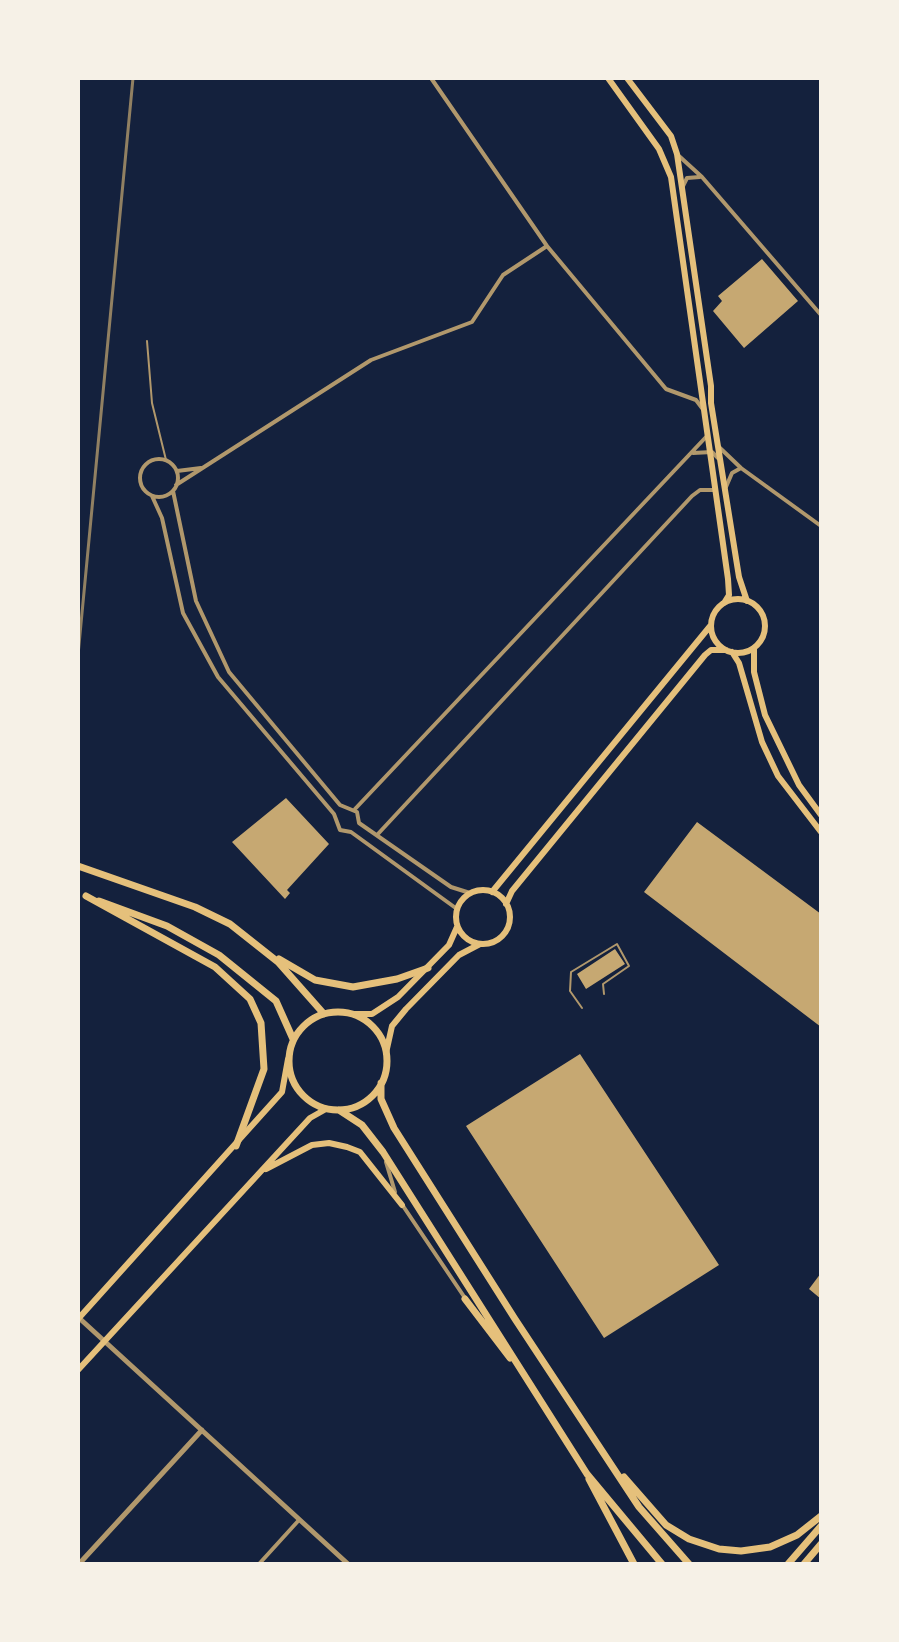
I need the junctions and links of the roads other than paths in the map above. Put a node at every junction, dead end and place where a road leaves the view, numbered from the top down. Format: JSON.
{"nodes":[{"id":1,"x":431,"y":78,"type":"edge"},
{"id":2,"x":608,"y":78,"type":"edge"},
{"id":3,"x":627,"y":78,"type":"edge"},
{"id":4,"x":677,"y":154,"type":"junction"},
{"id":5,"x":702,"y":177,"type":"junction"},
{"id":6,"x":683,"y":187,"type":"junction"},
{"id":7,"x":547,"y":246,"type":"junction"},
{"id":8,"x":821,"y":315,"type":"edge"},
{"id":9,"x":147,"y":341,"type":"dead end"},
{"id":10,"x":702,"y":408,"type":"junction"},
{"id":11,"x":708,"y":435,"type":"junction"},
{"id":12,"x":719,"y":447,"type":"junction"},
{"id":13,"x":712,"y":452,"type":"junction"},
{"id":14,"x":691,"y":453,"type":"junction"},
{"id":15,"x":166,"y":460,"type":"junction"},
{"id":16,"x":722,"y":462,"type":"junction"},
{"id":17,"x":203,"y":468,"type":"junction"},
{"id":18,"x":741,"y":468,"type":"junction"},
{"id":19,"x":177,"y":471,"type":"junction"},
{"id":20,"x":176,"y":485,"type":"junction"},
{"id":21,"x":726,"y":487,"type":"junction"},
{"id":22,"x":716,"y":490,"type":"junction"},
{"id":23,"x":173,"y":491,"type":"junction"},
{"id":24,"x":152,"y":496,"type":"junction"},
{"id":25,"x":821,"y":526,"type":"edge"},
{"id":26,"x":747,"y":601,"type":"junction"},
{"id":27,"x":724,"y":603,"type":"junction"},
{"id":28,"x":711,"y":625,"type":"junction"},
{"id":29,"x":754,"y":648,"type":"junction"},
{"id":30,"x":729,"y":651,"type":"junction"},
{"id":31,"x":344,"y":807,"type":"junction"},
{"id":32,"x":355,"y":809,"type":"junction"},
{"id":33,"x":821,"y":815,"type":"edge"},
{"id":34,"x":334,"y":816,"type":"junction"},
{"id":35,"x":359,"y":823,"type":"junction"},
{"id":36,"x":351,"y":832,"type":"junction"},
{"id":37,"x":821,"y":832,"type":"edge"},
{"id":38,"x":377,"y":835,"type":"junction"},
{"id":39,"x":78,"y":866,"type":"edge"},
{"id":40,"x":492,"y":892,"type":"junction"},
{"id":41,"x":470,"y":893,"type":"junction"},
{"id":42,"x":82,"y":895,"type":"edge"},
{"id":43,"x":506,"y":904,"type":"junction"},
{"id":44,"x":457,"y":909,"type":"junction"},
{"id":45,"x":457,"y":927,"type":"junction"},
{"id":46,"x":480,"y":944,"type":"junction"},
{"id":47,"x":264,"y":950,"type":"junction"},
{"id":48,"x":428,"y":968,"type":"junction"},
{"id":49,"x":604,"y":994,"type":"dead end"},
{"id":50,"x":582,"y":1008,"type":"dead end"},
{"id":51,"x":324,"y":1014,"type":"junction"},
{"id":52,"x":354,"y":1014,"type":"junction"},
{"id":53,"x":293,"y":1039,"type":"junction"},
{"id":54,"x":386,"y":1053,"type":"junction"},
{"id":55,"x":288,"y":1059,"type":"junction"},
{"id":56,"x":381,"y":1083,"type":"junction"},
{"id":57,"x":326,"y":1109,"type":"junction"},
{"id":58,"x":339,"y":1110,"type":"junction"},
{"id":59,"x":236,"y":1146,"type":"junction"},
{"id":60,"x":383,"y":1152,"type":"junction"},
{"id":61,"x":259,"y":1172,"type":"junction"},
{"id":62,"x":402,"y":1205,"type":"junction"},
{"id":63,"x":465,"y":1299,"type":"joint"},
{"id":64,"x":78,"y":1318,"type":"edge"},
{"id":65,"x":104,"y":1341,"type":"junction"},
{"id":66,"x":513,"y":1362,"type":"junction"},
{"id":67,"x":78,"y":1370,"type":"edge"},
{"id":68,"x":202,"y":1430,"type":"junction"},
{"id":69,"x":609,"y":1463,"type":"junction"},
{"id":70,"x":587,"y":1474,"type":"junction"},
{"id":71,"x":821,"y":1516,"type":"edge"},
{"id":72,"x":299,"y":1520,"type":"junction"},
{"id":73,"x":821,"y":1526,"type":"edge"},
{"id":74,"x":821,"y":1544,"type":"edge"},
{"id":75,"x":79,"y":1564,"type":"edge"},
{"id":76,"x":259,"y":1564,"type":"edge"},
{"id":77,"x":348,"y":1564,"type":"edge"},
{"id":78,"x":634,"y":1564,"type":"edge"},
{"id":79,"x":662,"y":1564,"type":"edge"},
{"id":80,"x":689,"y":1564,"type":"edge"},
{"id":81,"x":788,"y":1564,"type":"edge"},
{"id":82,"x":804,"y":1564,"type":"edge"}],
"edges":[{"from":1,"to":7,"type":"street"},
{"from":2,"to":10,"type":"main road"},
{"from":3,"to":4,"type":"main road"},
{"from":4,"to":5,"type":"street"},
{"from":4,"to":6,"type":"main road"},
{"from":5,"to":6,"type":"street"},
{"from":5,"to":8,"type":"street"},
{"from":6,"to":12,"type":"main road"},
{"from":7,"to":10,"type":"street"},
{"from":7,"to":17,"type":"street"},
{"from":9,"to":15,"type":"lane"},
{"from":10,"to":11,"type":"main road"},
{"from":11,"to":13,"type":"main road"},
{"from":11,"to":14,"type":"street"},
{"from":12,"to":16,"type":"main road"},
{"from":12,"to":18,"type":"street"},
{"from":13,"to":14,"type":"street"},
{"from":13,"to":16,"type":"street"},
{"from":13,"to":22,"type":"main road"},
{"from":14,"to":32,"type":"street"},
{"from":15,"to":19,"type":"street"},
{"from":15,"to":24,"type":"street"},
{"from":16,"to":21,"type":"main road"},
{"from":17,"to":19,"type":"street"},
{"from":17,"to":20,"type":"street"},
{"from":18,"to":21,"type":"street"},
{"from":18,"to":25,"type":"street"},
{"from":19,"to":20,"type":"street"},
{"from":20,"to":23,"type":"street"},
{"from":21,"to":26,"type":"main road"},
{"from":22,"to":27,"type":"main road"},
{"from":22,"to":38,"type":"street"},
{"from":23,"to":24,"type":"street"},
{"from":23,"to":31,"type":"street"},
{"from":24,"to":34,"type":"street"},
{"from":26,"to":27,"type":"main road"},
{"from":26,"to":29,"type":"main road"},
{"from":27,"to":28,"type":"main road"},
{"from":28,"to":30,"type":"main road"},
{"from":28,"to":40,"type":"main road"},
{"from":29,"to":30,"type":"main road"},
{"from":29,"to":33,"type":"main road"},
{"from":30,"to":37,"type":"main road"},
{"from":30,"to":43,"type":"main road"},
{"from":31,"to":32,"type":"street"},
{"from":31,"to":34,"type":"street"},
{"from":32,"to":35,"type":"street"},
{"from":34,"to":36,"type":"street"},
{"from":35,"to":36,"type":"street"},
{"from":35,"to":38,"type":"street"},
{"from":36,"to":44,"type":"street"},
{"from":38,"to":41,"type":"street"},
{"from":39,"to":47,"type":"main road"},
{"from":40,"to":41,"type":"main road"},
{"from":40,"to":43,"type":"main road"},
{"from":41,"to":44,"type":"main road"},
{"from":42,"to":53,"type":"main road"},
{"from":42,"to":59,"type":"main road"},
{"from":43,"to":46,"type":"main road"},
{"from":44,"to":45,"type":"main road"},
{"from":45,"to":46,"type":"main road"},
{"from":45,"to":48,"type":"main road"},
{"from":46,"to":54,"type":"main road"},
{"from":47,"to":48,"type":"main road"},
{"from":47,"to":51,"type":"main road"},
{"from":48,"to":52,"type":"main road"},
{"from":49,"to":50,"type":"lane"},
{"from":51,"to":52,"type":"main road"},
{"from":51,"to":53,"type":"main road"},
{"from":52,"to":54,"type":"main road"},
{"from":53,"to":55,"type":"main road"},
{"from":54,"to":56,"type":"main road"},
{"from":55,"to":57,"type":"main road"},
{"from":55,"to":59,"type":"main road"},
{"from":56,"to":58,"type":"main road"},
{"from":56,"to":69,"type":"main road"},
{"from":57,"to":58,"type":"main road"},
{"from":57,"to":61,"type":"main road"},
{"from":58,"to":60,"type":"main road"},
{"from":59,"to":64,"type":"main road"},
{"from":60,"to":62,"type":"street"},
{"from":60,"to":66,"type":"main road"},
{"from":61,"to":62,"type":"main road"},
{"from":61,"to":65,"type":"main road"},
{"from":62,"to":63,"type":"street"},
{"from":63,"to":66,"type":"main road"},
{"from":64,"to":65,"type":"street"},
{"from":65,"to":67,"type":"main road"},
{"from":65,"to":68,"type":"street"},
{"from":66,"to":70,"type":"main road"},
{"from":68,"to":72,"type":"street"},
{"from":68,"to":75,"type":"street"},
{"from":69,"to":71,"type":"main road"},
{"from":69,"to":80,"type":"main road"},
{"from":70,"to":78,"type":"main road"},
{"from":70,"to":79,"type":"main road"},
{"from":72,"to":76,"type":"street"},
{"from":72,"to":77,"type":"street"},
{"from":73,"to":81,"type":"main road"},
{"from":74,"to":82,"type":"main road"}]}
